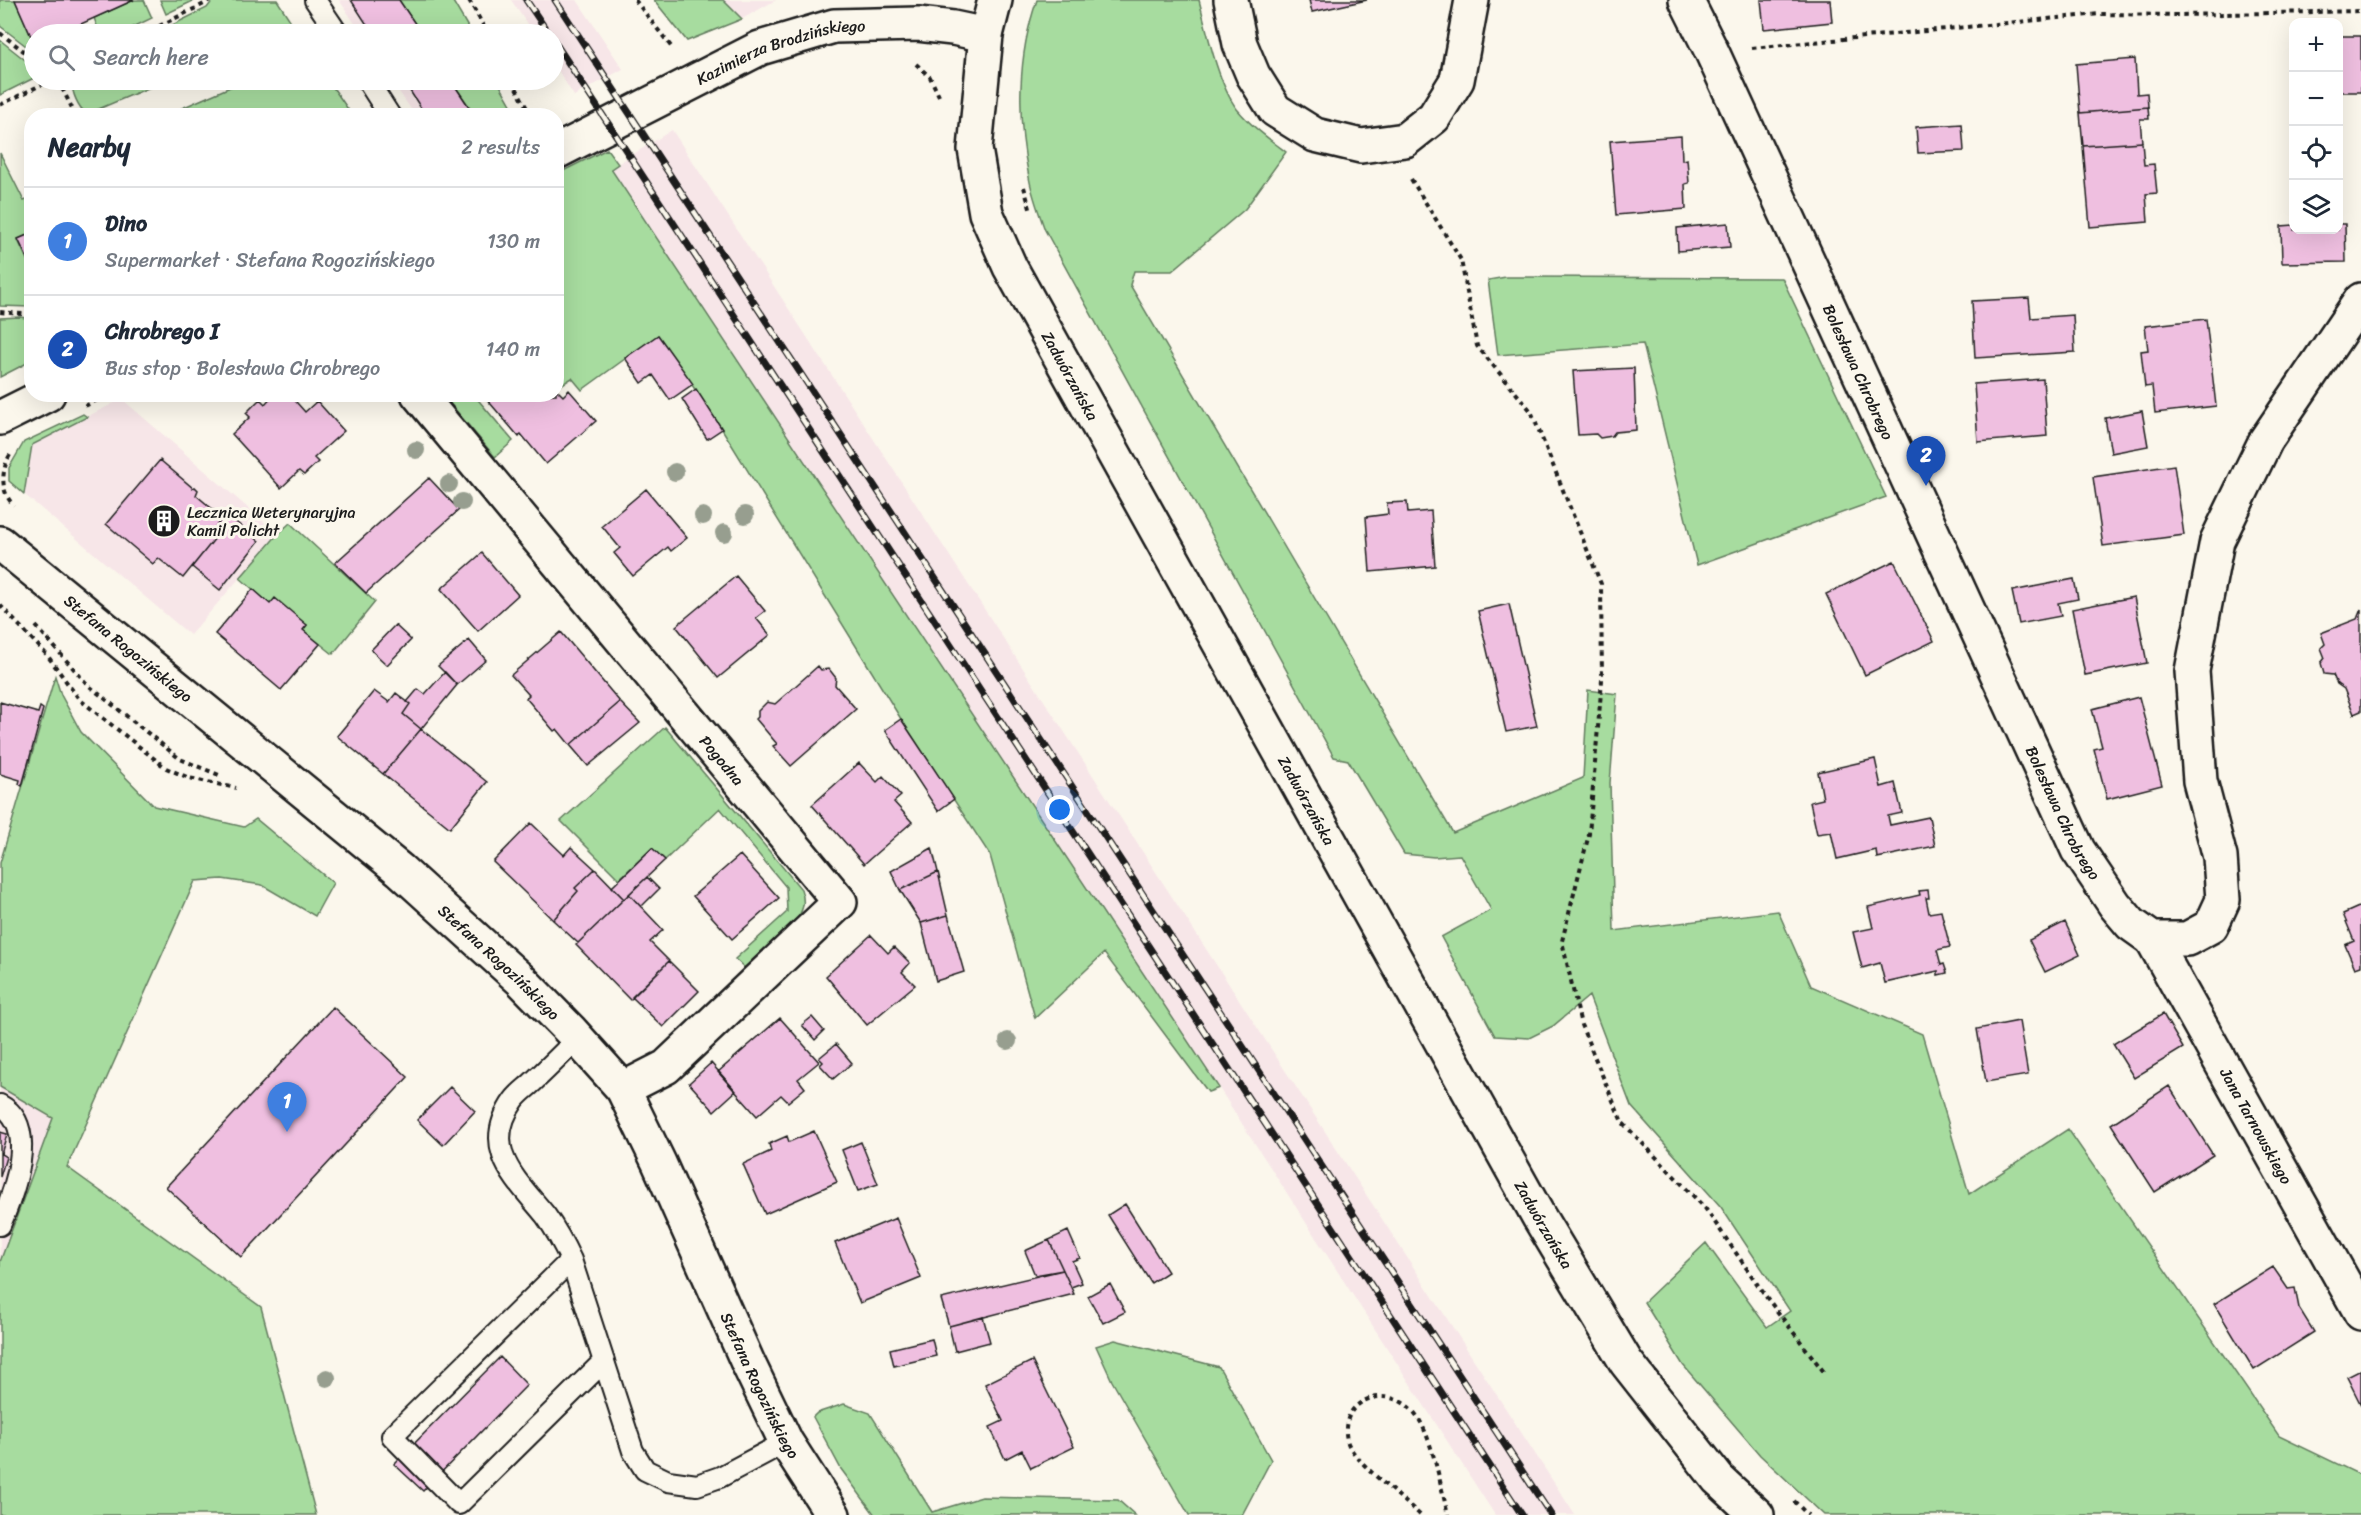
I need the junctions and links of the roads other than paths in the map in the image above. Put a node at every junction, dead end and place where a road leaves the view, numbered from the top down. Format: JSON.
{"nodes":[{"id":1,"x":315,"y":0,"type":"edge"},
{"id":2,"x":995,"y":0,"type":"edge"},
{"id":3,"x":1231,"y":0,"type":"edge"},
{"id":4,"x":1472,"y":0,"type":"edge"},
{"id":5,"x":1686,"y":0,"type":"edge"},
{"id":6,"x":331,"y":24,"type":"edge"},
{"id":7,"x":986,"y":35,"type":"junction"},
{"id":8,"x":373,"y":90,"type":"edge"},
{"id":9,"x":385,"y":108,"type":"edge"},
{"id":10,"x":564,"y":148,"type":"edge"},
{"id":11,"x":2361,"y":300,"type":"edge"},
{"id":12,"x":32,"y":402,"type":"edge"},
{"id":13,"x":425,"y":402,"type":"edge"},
{"id":14,"x":0,"y":418,"type":"edge"},
{"id":15,"x":0,"y":543,"type":"edge"},
{"id":16,"x":2152,"y":939,"type":"junction"},
{"id":17,"x":578,"y":1039,"type":"junction"},
{"id":18,"x":623,"y":1089,"type":"junction"},
{"id":19,"x":0,"y":1105,"type":"edge"},
{"id":20,"x":0,"y":1225,"type":"edge"},
{"id":21,"x":571,"y":1260,"type":"junction"},
{"id":22,"x":2361,"y":1313,"type":"edge"},
{"id":23,"x":604,"y":1361,"type":"junction"},
{"id":24,"x":786,"y":1442,"type":"junction"},
{"id":25,"x":833,"y":1515,"type":"edge"},
{"id":26,"x":1757,"y":1515,"type":"edge"}],
"edges":[{"from":1,"to":6,"type":"lane"},
{"from":2,"to":7,"type":"street"},
{"from":3,"to":4,"type":"street"},
{"from":5,"to":16,"type":"street","name":"Bolesława Chrobrego"},
{"from":7,"to":10,"type":"street","name":"Kazimierza Brodzińskiego"},
{"from":7,"to":26,"type":"street","name":"Zadwórzańska"},
{"from":8,"to":9,"type":"lane"},
{"from":11,"to":16,"type":"street"},
{"from":12,"to":14,"type":"street"},
{"from":13,"to":18,"type":"street","name":"Pogodna"},
{"from":15,"to":17,"type":"street","name":"Stefana Rogozińskiego"},
{"from":16,"to":22,"type":"street","name":"Jana Tarnowskiego"},
{"from":17,"to":18,"type":"street","name":"Stefana Rogozińskiego"},
{"from":17,"to":21,"type":"lane"},
{"from":18,"to":24,"type":"street","name":"Stefana Rogozińskiego"},
{"from":19,"to":20,"type":"lane"},
{"from":21,"to":23,"type":"lane"},
{"from":21,"to":23,"type":"lane"},
{"from":23,"to":24,"type":"lane"},
{"from":24,"to":25,"type":"street","name":"Stefana Rogozińskiego"}]}
